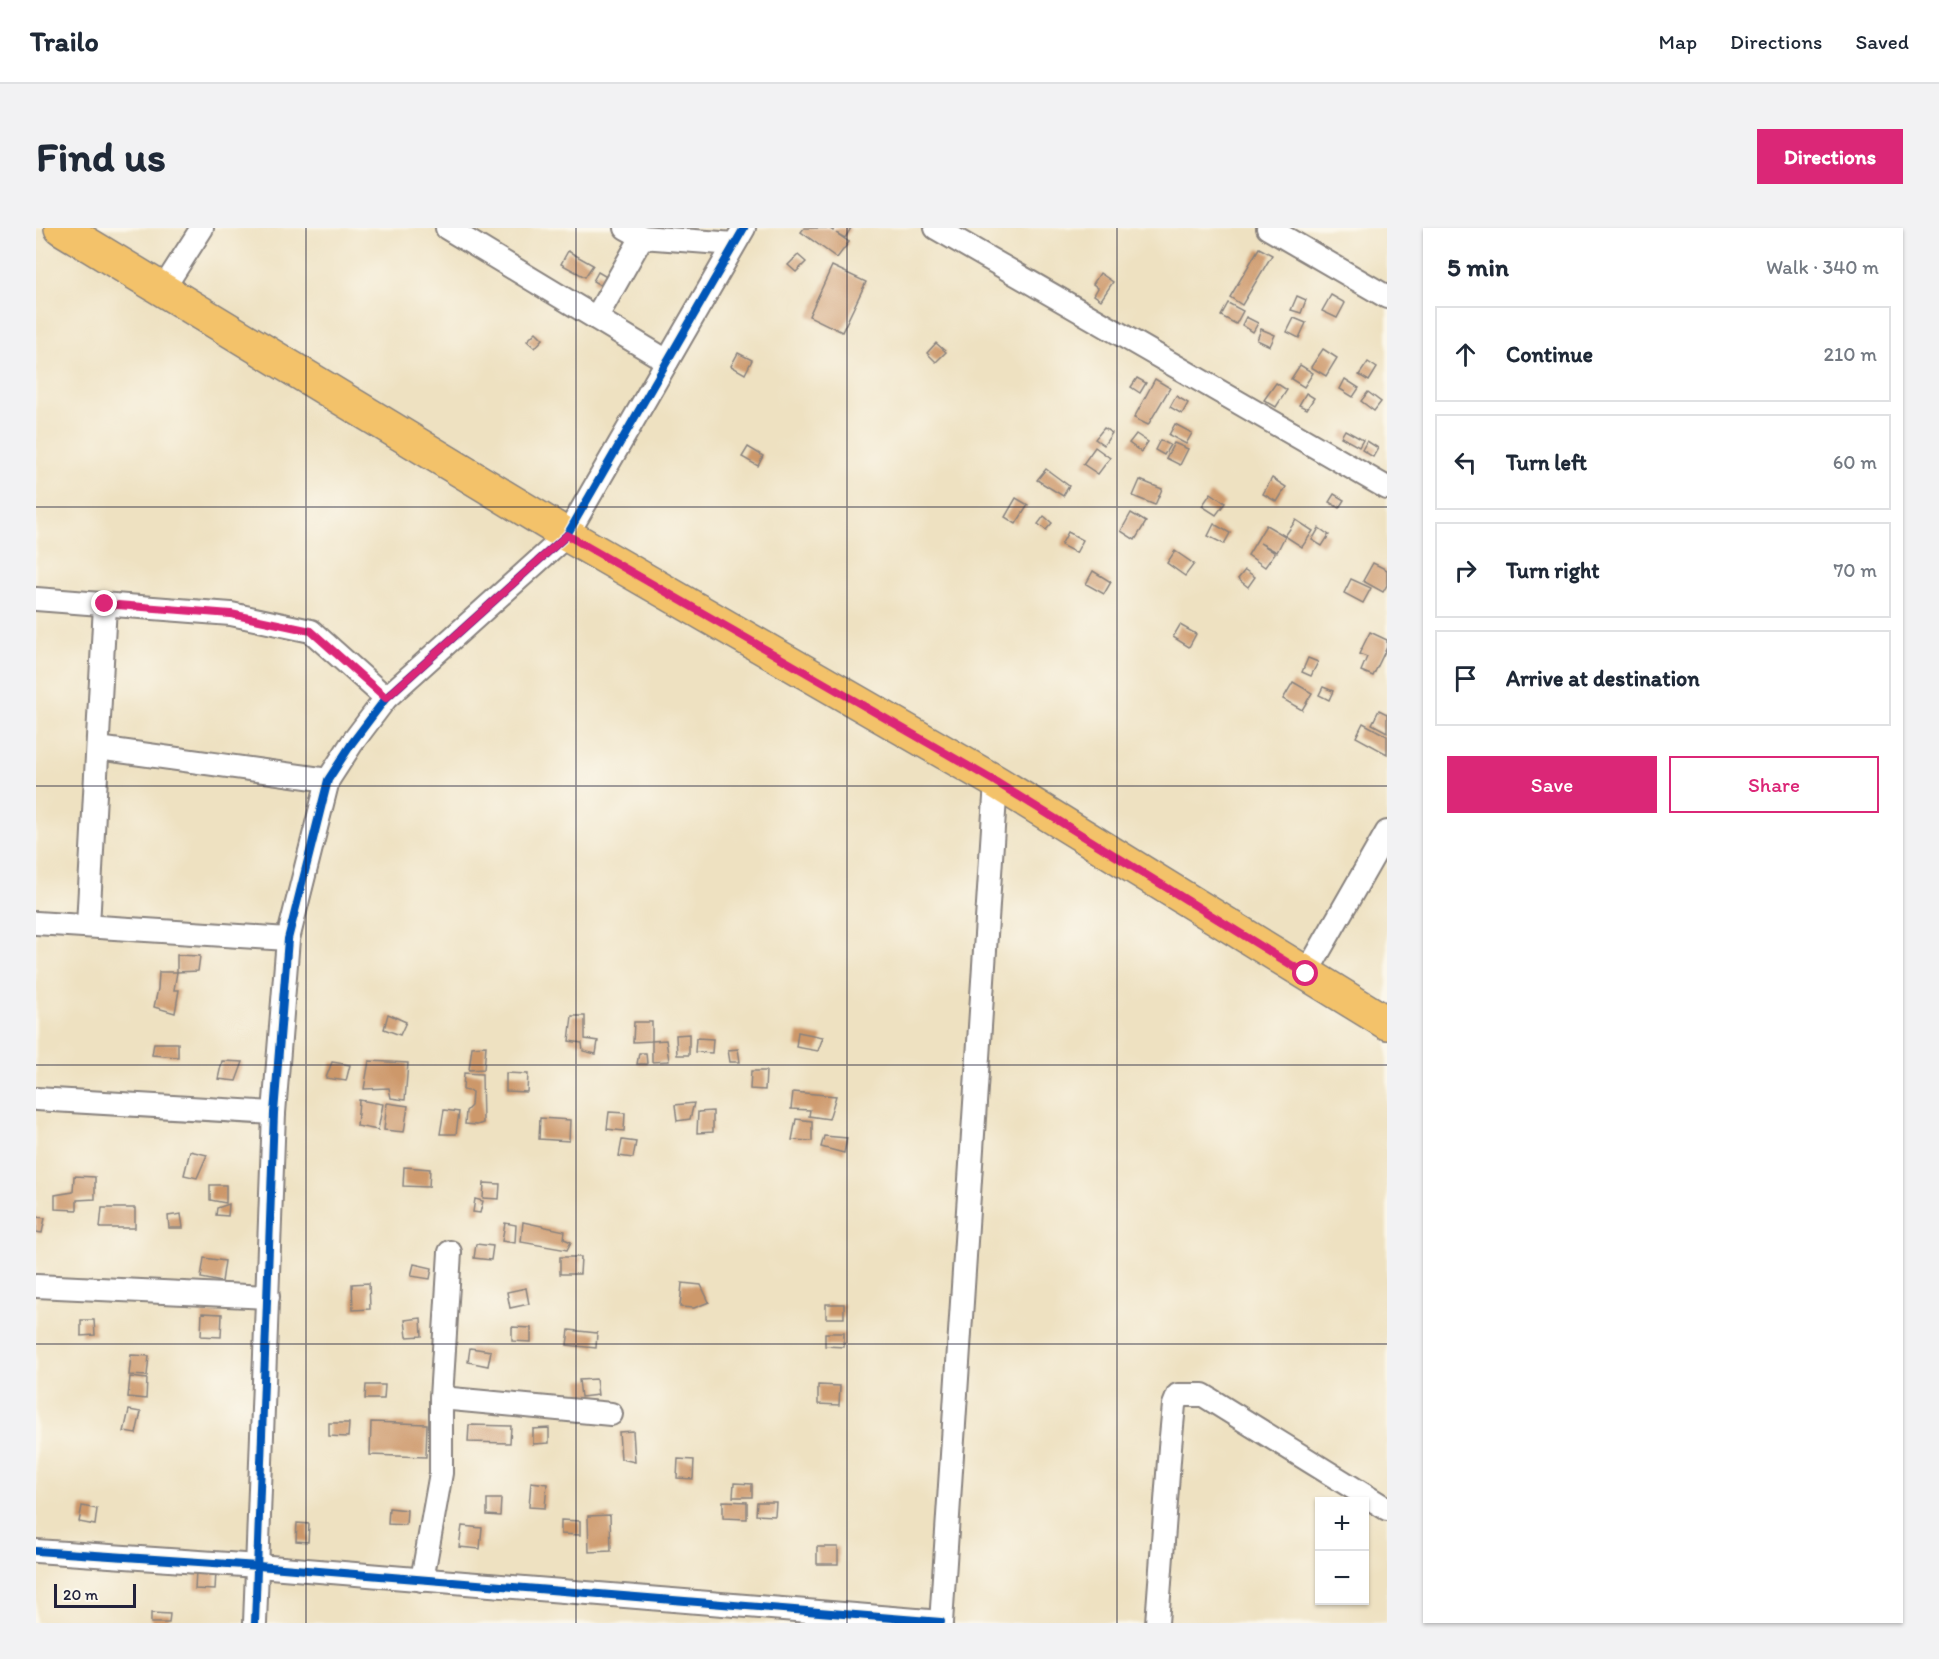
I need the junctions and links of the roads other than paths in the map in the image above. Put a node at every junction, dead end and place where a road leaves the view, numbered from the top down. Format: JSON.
{"nodes":[{"id":1,"x":61,"y":228,"type":"edge"},
{"id":2,"x":202,"y":228,"type":"edge"},
{"id":3,"x":936,"y":228,"type":"edge"},
{"id":4,"x":1268,"y":228,"type":"edge"},
{"id":5,"x":459,"y":231,"type":"edge"},
{"id":6,"x":634,"y":232,"type":"edge"},
{"id":7,"x":739,"y":236,"type":"edge"},
{"id":8,"x":163,"y":289,"type":"junction"},
{"id":9,"x":1387,"y":297,"type":"edge"},
{"id":10,"x":596,"y":318,"type":"junction"},
{"id":11,"x":667,"y":361,"type":"junction"},
{"id":12,"x":1387,"y":488,"type":"edge"},
{"id":13,"x":567,"y":535,"type":"junction"},
{"id":14,"x":36,"y":599,"type":"edge"},
{"id":15,"x":105,"y":604,"type":"junction"},
{"id":16,"x":386,"y":698,"type":"junction"},
{"id":17,"x":98,"y":748,"type":"junction"},
{"id":18,"x":327,"y":780,"type":"junction"},
{"id":19,"x":996,"y":782,"type":"junction"},
{"id":20,"x":1387,"y":832,"type":"edge"},
{"id":21,"x":36,"y":923,"type":"edge"},
{"id":22,"x":88,"y":927,"type":"junction"},
{"id":23,"x":288,"y":939,"type":"junction"},
{"id":24,"x":1306,"y":974,"type":"junction"},
{"id":25,"x":1387,"y":1023,"type":"edge"},
{"id":26,"x":36,"y":1100,"type":"edge"},
{"id":27,"x":274,"y":1113,"type":"junction"},
{"id":28,"x":450,"y":1252,"type":"dead end"},
{"id":29,"x":36,"y":1286,"type":"edge"},
{"id":30,"x":268,"y":1297,"type":"junction"},
{"id":31,"x":441,"y":1398,"type":"junction"},
{"id":32,"x":610,"y":1414,"type":"dead end"},
{"id":33,"x":1387,"y":1509,"type":"edge"},
{"id":34,"x":36,"y":1551,"type":"edge"},
{"id":35,"x":258,"y":1566,"type":"junction"},
{"id":36,"x":422,"y":1580,"type":"junction"},
{"id":37,"x":255,"y":1623,"type":"edge"},
{"id":38,"x":940,"y":1623,"type":"edge"},
{"id":39,"x":1157,"y":1623,"type":"edge"}],
"edges":[{"from":1,"to":8,"type":"main road"},
{"from":2,"to":8,"type":"street"},
{"from":3,"to":12,"type":"street"},
{"from":4,"to":9,"type":"street"},
{"from":5,"to":10,"type":"street"},
{"from":6,"to":7,"type":"street"},
{"from":6,"to":10,"type":"street"},
{"from":7,"to":11,"type":"street"},
{"from":8,"to":13,"type":"main road"},
{"from":10,"to":11,"type":"street"},
{"from":11,"to":13,"type":"street"},
{"from":13,"to":16,"type":"street"},
{"from":13,"to":19,"type":"main road"},
{"from":14,"to":15,"type":"street"},
{"from":15,"to":16,"type":"street"},
{"from":15,"to":17,"type":"street"},
{"from":16,"to":18,"type":"street"},
{"from":17,"to":18,"type":"street"},
{"from":17,"to":22,"type":"street"},
{"from":18,"to":23,"type":"street"},
{"from":19,"to":24,"type":"main road"},
{"from":19,"to":38,"type":"street"},
{"from":20,"to":24,"type":"street"},
{"from":21,"to":22,"type":"street"},
{"from":22,"to":23,"type":"street"},
{"from":23,"to":27,"type":"street"},
{"from":24,"to":25,"type":"main road"},
{"from":26,"to":27,"type":"street"},
{"from":27,"to":30,"type":"street"},
{"from":28,"to":31,"type":"street"},
{"from":29,"to":30,"type":"street"},
{"from":30,"to":35,"type":"street"},
{"from":31,"to":32,"type":"street"},
{"from":31,"to":36,"type":"street"},
{"from":33,"to":39,"type":"street"},
{"from":34,"to":35,"type":"street"},
{"from":35,"to":36,"type":"street"},
{"from":35,"to":37,"type":"street"},
{"from":36,"to":38,"type":"street"}]}
